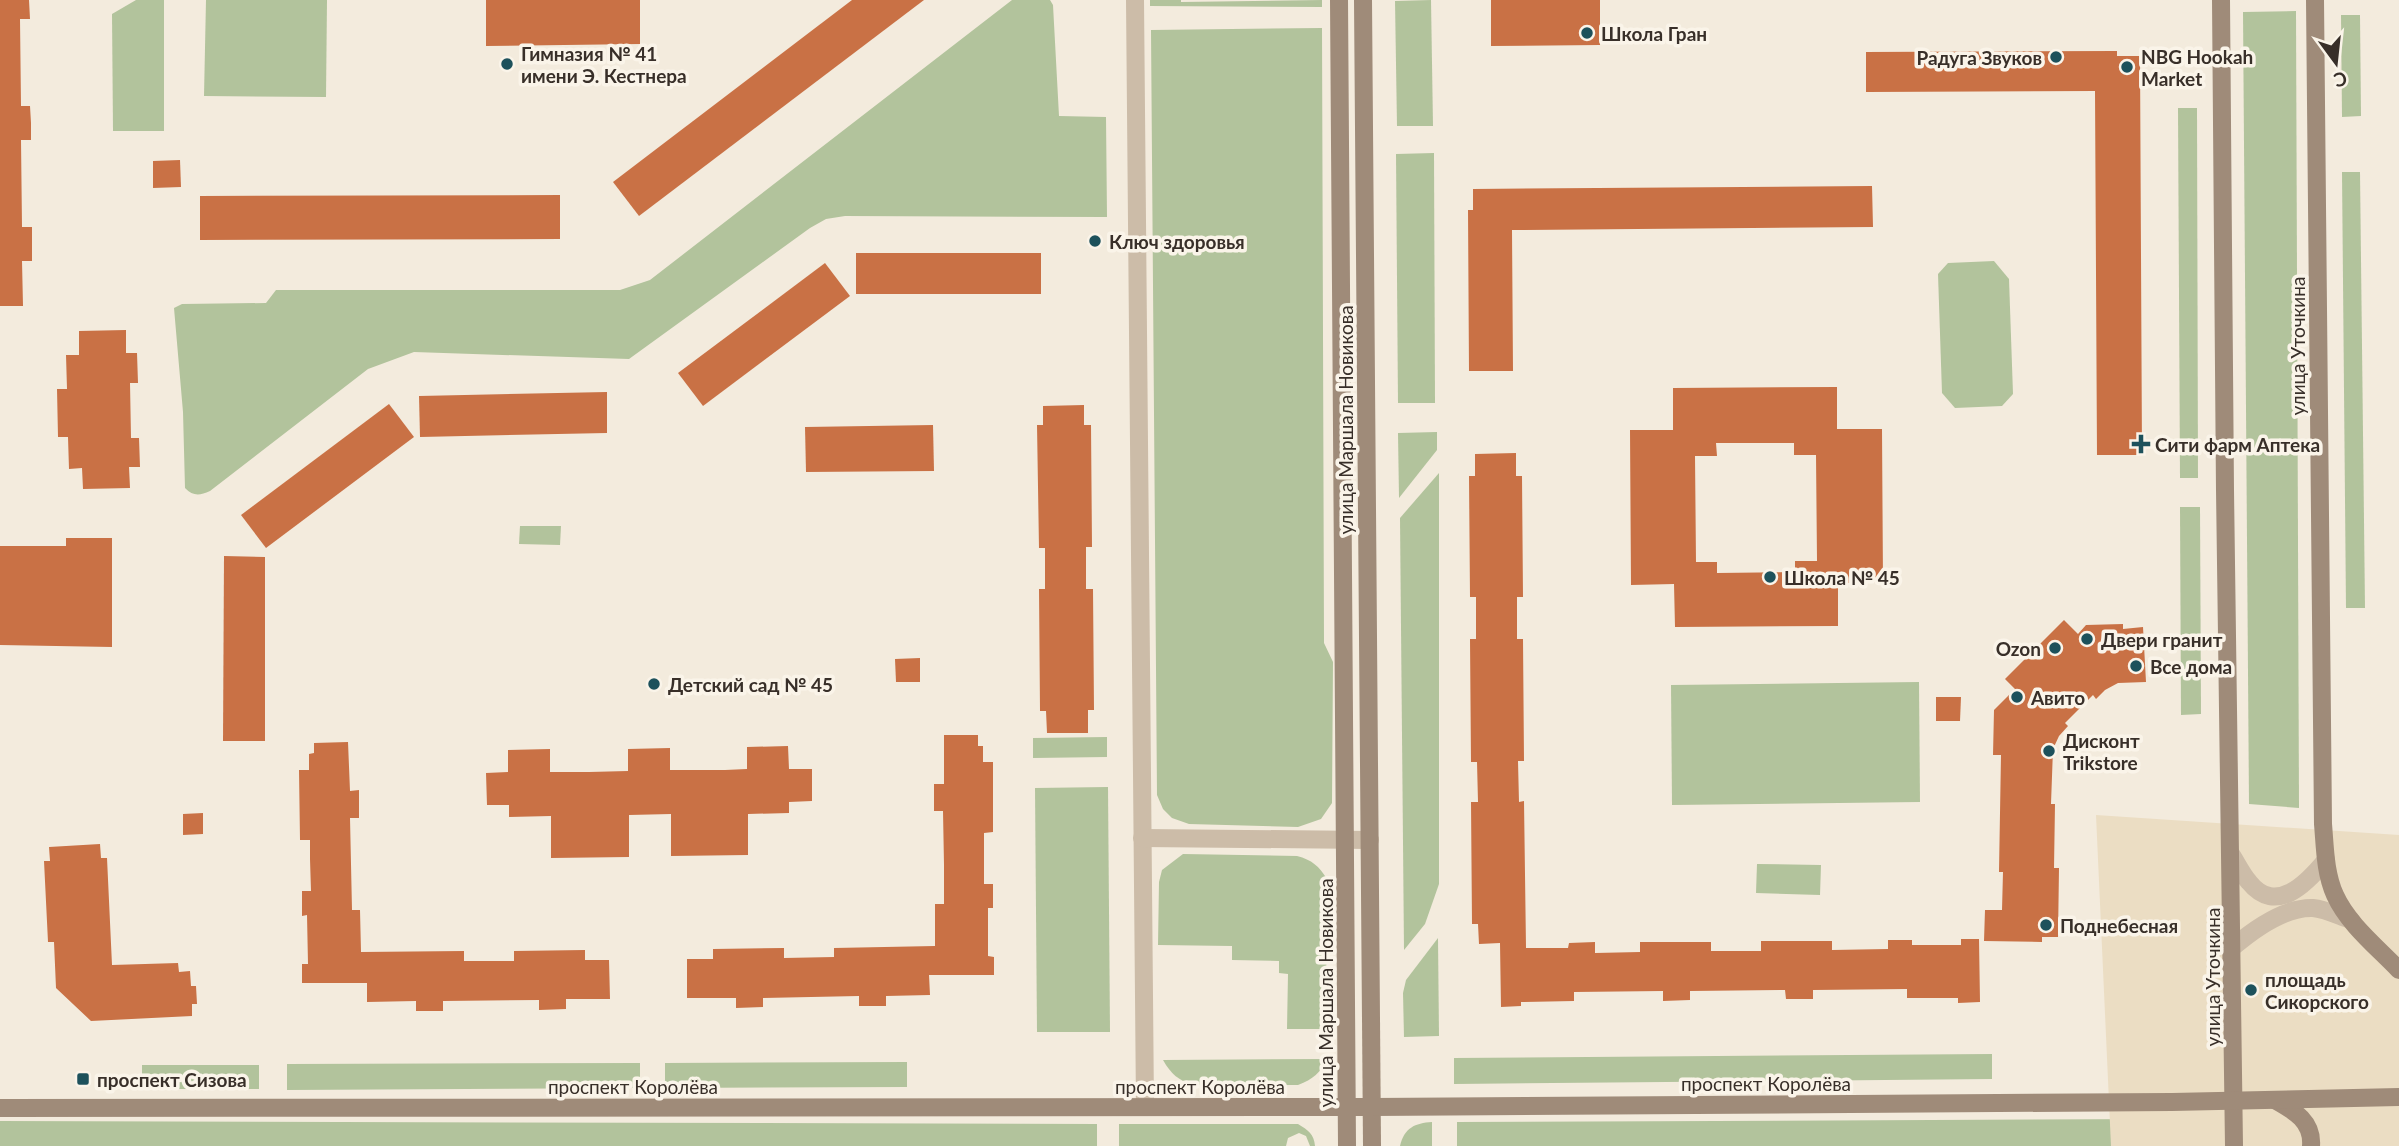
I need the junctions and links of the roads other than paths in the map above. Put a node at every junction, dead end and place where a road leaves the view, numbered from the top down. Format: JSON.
{"nodes":[{"id":1,"x":1135,"y":0,"type":"edge"},
{"id":2,"x":1339,"y":0,"type":"edge"},
{"id":3,"x":1363,"y":0,"type":"edge"},
{"id":4,"x":2221,"y":0,"type":"edge"},
{"id":5,"x":2315,"y":0,"type":"edge"},
{"id":6,"x":1142,"y":838,"type":"junction"},
{"id":7,"x":1345,"y":840,"type":"junction"},
{"id":8,"x":1370,"y":840,"type":"junction"},
{"id":9,"x":2231,"y":854,"type":"junction"},
{"id":10,"x":2326,"y":860,"type":"junction"},
{"id":11,"x":2351,"y":920,"type":"junction"},
{"id":12,"x":2233,"y":947,"type":"junction"},
{"id":13,"x":2399,"y":970,"type":"edge"},
{"id":14,"x":2399,"y":1097,"type":"edge"},
{"id":15,"x":2274,"y":1100,"type":"junction"},
{"id":16,"x":2233,"y":1101,"type":"junction"},
{"id":17,"x":1145,"y":1107,"type":"junction"},
{"id":18,"x":1347,"y":1107,"type":"junction"},
{"id":19,"x":1372,"y":1107,"type":"junction"},
{"id":20,"x":0,"y":1108,"type":"edge"},
{"id":21,"x":1347,"y":1146,"type":"edge"},
{"id":22,"x":1372,"y":1146,"type":"edge"},
{"id":23,"x":2234,"y":1146,"type":"edge"},
{"id":24,"x":2311,"y":1146,"type":"edge"}],
"edges":[{"from":1,"to":6,"type":"street"},
{"from":2,"to":7,"type":"street","name":"улица Маршала Новикова"},
{"from":3,"to":8,"type":"street","name":"улица Маршала Новикова"},
{"from":4,"to":9,"type":"street","name":"улица Уточкина"},
{"from":5,"to":10,"type":"street","name":"улица Уточкина"},
{"from":6,"to":7,"type":"street"},
{"from":6,"to":17,"type":"street"},
{"from":7,"to":8,"type":"street"},
{"from":7,"to":18,"type":"street","name":"улица Маршала Новикова"},
{"from":8,"to":19,"type":"street","name":"улица Маршала Новикова"},
{"from":9,"to":10,"type":"street"},
{"from":9,"to":12,"type":"street","name":"улица Уточкина"},
{"from":10,"to":11,"type":"street","name":"улица Уточкина"},
{"from":11,"to":12,"type":"street"},
{"from":11,"to":13,"type":"street"},
{"from":12,"to":16,"type":"street","name":"улица Уточкина"},
{"from":14,"to":15,"type":"street","name":"проспект Королёва"},
{"from":15,"to":16,"type":"street","name":"проспект Королёва"},
{"from":15,"to":24,"type":"street"},
{"from":16,"to":19,"type":"street","name":"проспект Королёва"},
{"from":16,"to":23,"type":"street","name":"улица Уточкина"},
{"from":17,"to":18,"type":"street","name":"проспект Королёва"},
{"from":17,"to":20,"type":"street","name":"проспект Королёва"},
{"from":18,"to":19,"type":"street","name":"проспект Королёва"},
{"from":18,"to":21,"type":"street","name":"улица Маршала Новикова"},
{"from":19,"to":22,"type":"street","name":"улица Маршала Новикова"}]}
